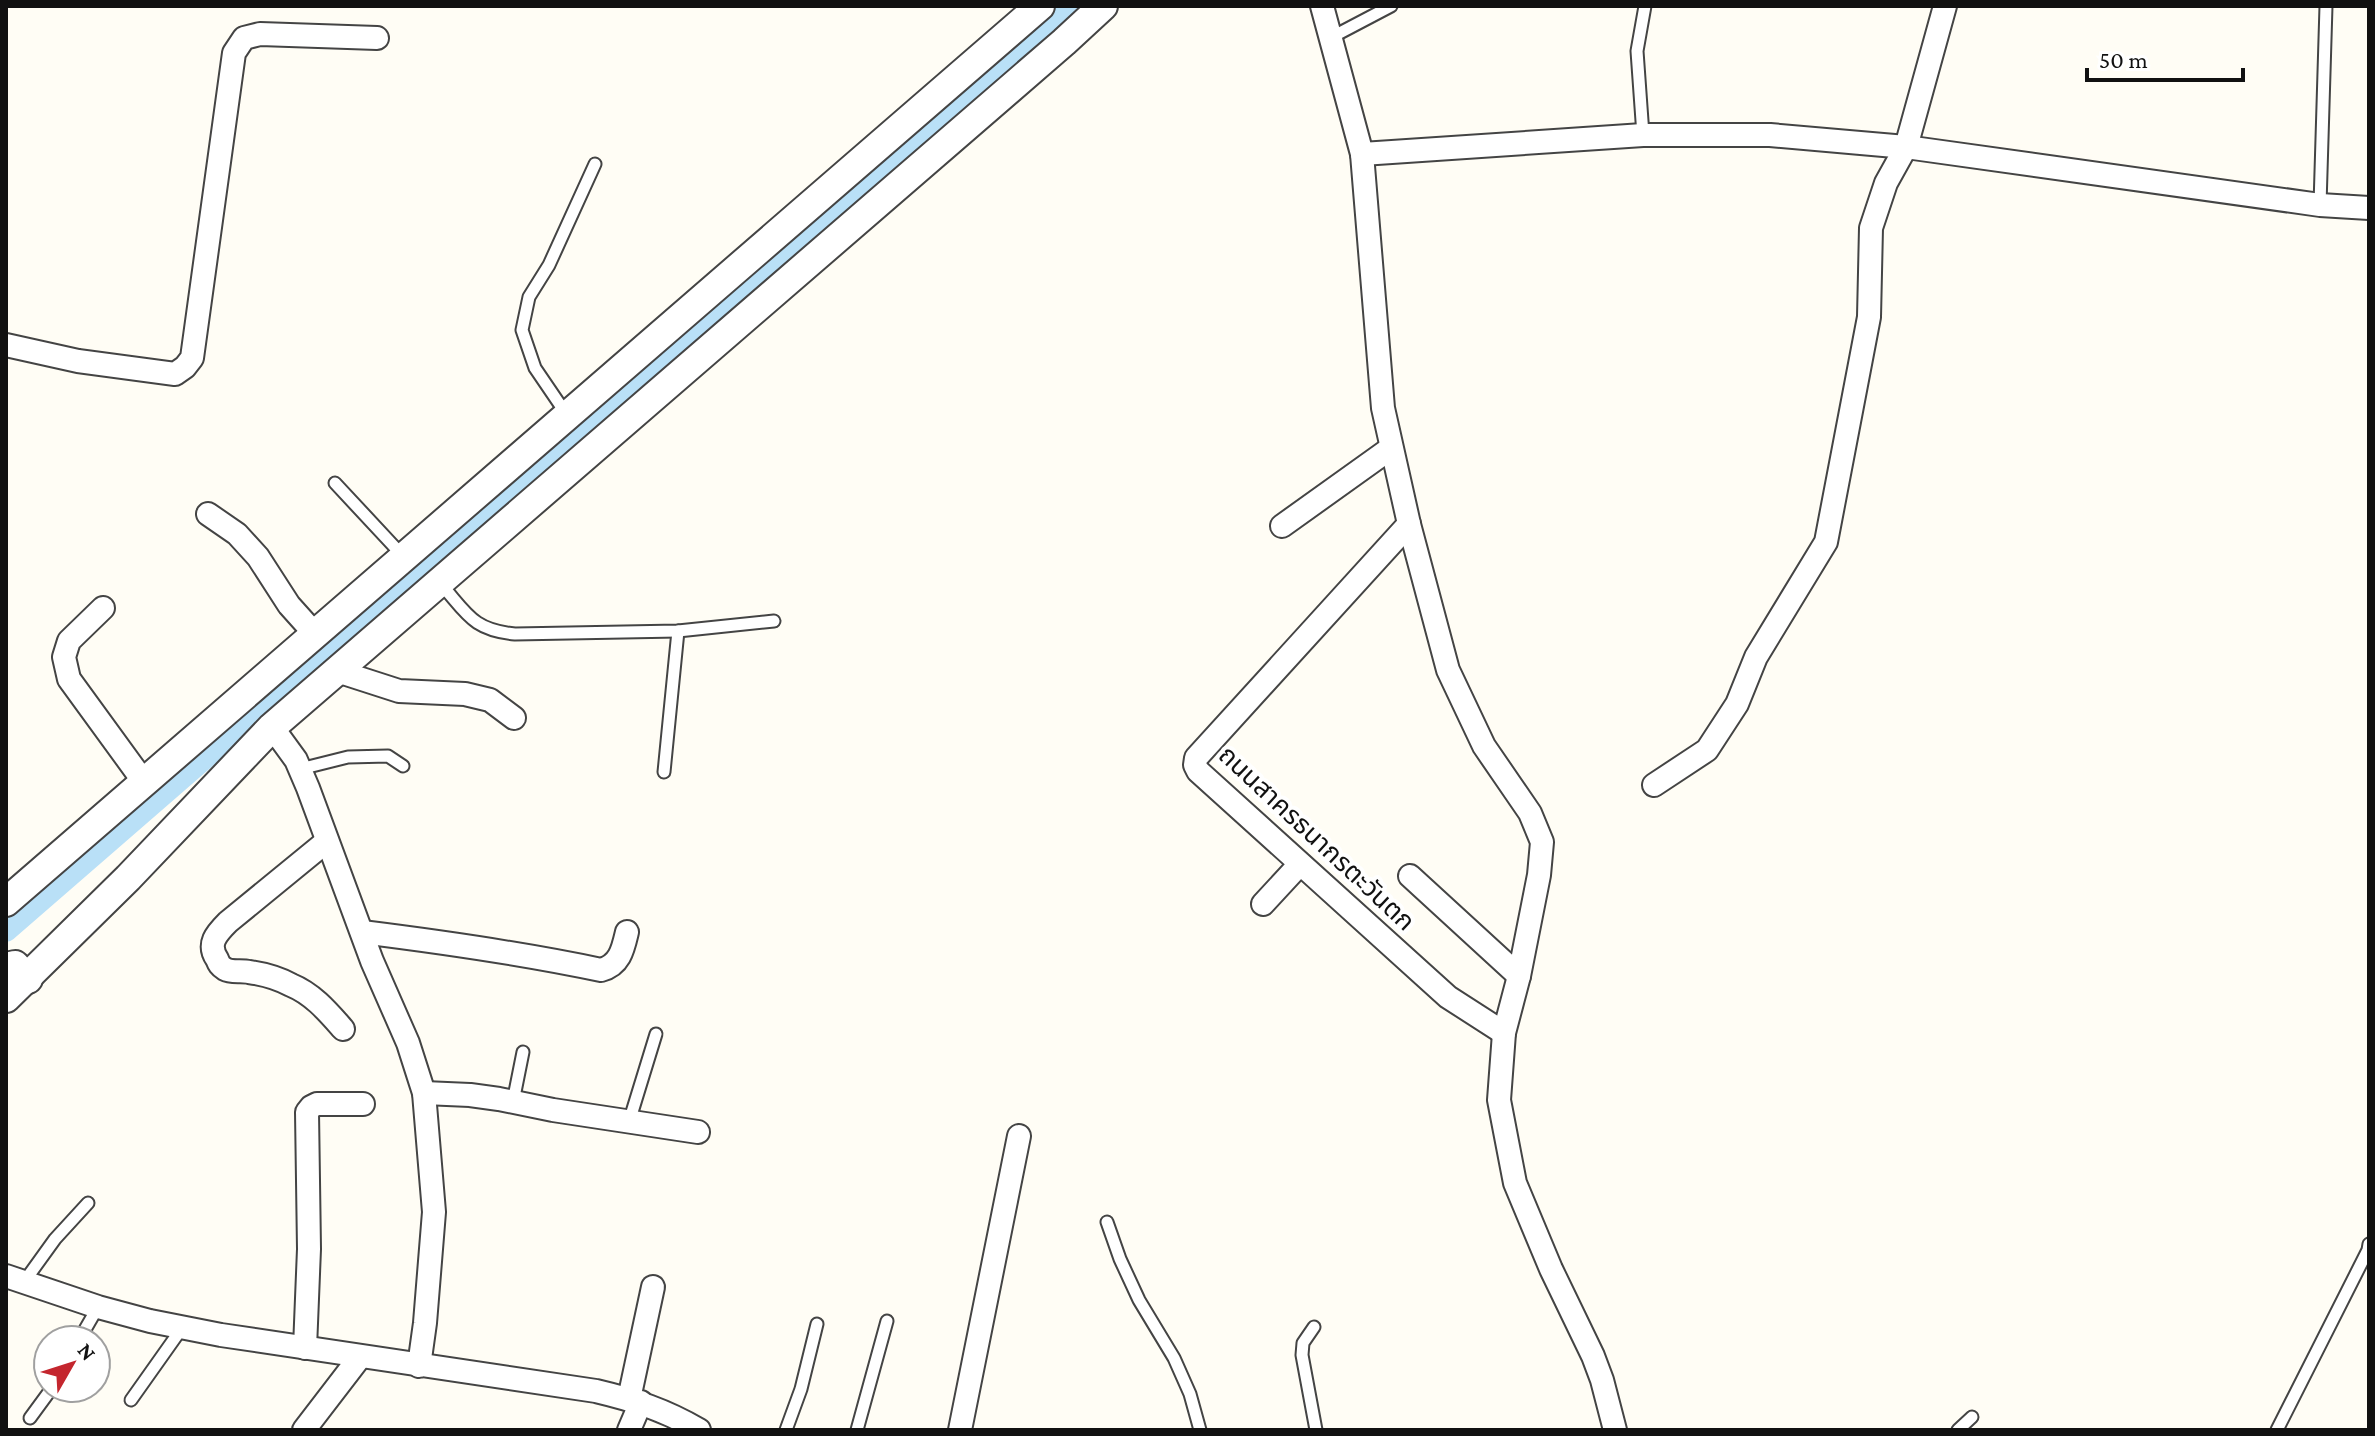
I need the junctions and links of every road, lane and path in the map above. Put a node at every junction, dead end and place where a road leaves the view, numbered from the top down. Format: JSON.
{"nodes":[{"id":1,"x":1040,"y":6,"type":"edge"},
{"id":2,"x":1103,"y":6,"type":"edge"},
{"id":3,"x":1322,"y":6,"type":"edge"},
{"id":4,"x":1391,"y":6,"type":"edge"},
{"id":5,"x":1645,"y":6,"type":"edge"},
{"id":6,"x":1945,"y":6,"type":"edge"},
{"id":7,"x":2326,"y":6,"type":"edge"},
{"id":8,"x":1332,"y":37,"type":"junction"},
{"id":9,"x":377,"y":38,"type":"dead end"},
{"id":10,"x":1643,"y":135,"type":"junction"},
{"id":11,"x":1906,"y":147,"type":"junction"},
{"id":12,"x":1362,"y":154,"type":"junction"},
{"id":13,"x":595,"y":164,"type":"dead end"},
{"id":14,"x":2320,"y":205,"type":"junction"},
{"id":15,"x":2369,"y":208,"type":"edge"},
{"id":16,"x":6,"y":345,"type":"edge"},
{"id":17,"x":567,"y":415,"type":"junction"},
{"id":18,"x":1391,"y":448,"type":"junction"},
{"id":19,"x":335,"y":483,"type":"dead end"},
{"id":20,"x":208,"y":514,"type":"dead end"},
{"id":21,"x":1409,"y":524,"type":"junction"},
{"id":22,"x":1282,"y":526,"type":"dead end"},
{"id":23,"x":403,"y":557,"type":"junction"},
{"id":24,"x":439,"y":583,"type":"junction"},
{"id":25,"x":103,"y":608,"type":"dead end"},
{"id":26,"x":774,"y":621,"type":"dead end"},
{"id":27,"x":678,"y":631,"type":"junction"},
{"id":28,"x":315,"y":634,"type":"junction"},
{"id":29,"x":337,"y":671,"type":"junction"},
{"id":30,"x":514,"y":718,"type":"dead end"},
{"id":31,"x":272,"y":727,"type":"junction"},
{"id":32,"x":403,"y":766,"type":"dead end"},
{"id":33,"x":300,"y":769,"type":"junction"},
{"id":34,"x":664,"y":772,"type":"dead end"},
{"id":35,"x":144,"y":782,"type":"junction"},
{"id":36,"x":1654,"y":785,"type":"dead end"},
{"id":37,"x":92,"y":827,"type":"junction"},
{"id":38,"x":327,"y":841,"type":"junction"},
{"id":39,"x":1300,"y":864,"type":"junction"},
{"id":40,"x":1410,"y":876,"type":"dead end"},
{"id":41,"x":6,"y":881,"type":"edge"},
{"id":42,"x":6,"y":902,"type":"edge"},
{"id":43,"x":1263,"y":904,"type":"dead end"},
{"id":44,"x":362,"y":932,"type":"junction"},
{"id":45,"x":627,"y":932,"type":"dead end"},
{"id":46,"x":64,"y":942,"type":"junction"},
{"id":47,"x":17,"y":973,"type":"edge"},
{"id":48,"x":1519,"y":976,"type":"junction"},
{"id":49,"x":6,"y":998,"type":"edge"},
{"id":50,"x":6,"y":1021,"type":"edge"},
{"id":51,"x":343,"y":1029,"type":"dead end"},
{"id":52,"x":1504,"y":1033,"type":"junction"},
{"id":53,"x":656,"y":1034,"type":"dead end"},
{"id":54,"x":523,"y":1052,"type":"dead end"},
{"id":55,"x":424,"y":1093,"type":"junction"},
{"id":56,"x":513,"y":1102,"type":"junction"},
{"id":57,"x":363,"y":1104,"type":"dead end"},
{"id":58,"x":629,"y":1122,"type":"junction"},
{"id":59,"x":698,"y":1132,"type":"dead end"},
{"id":60,"x":1019,"y":1136,"type":"dead end"},
{"id":61,"x":88,"y":1203,"type":"dead end"},
{"id":62,"x":1107,"y":1222,"type":"dead end"},
{"id":63,"x":2369,"y":1244,"type":"edge"},
{"id":64,"x":15,"y":1279,"type":"edge"},
{"id":65,"x":653,"y":1287,"type":"dead end"},
{"id":66,"x":98,"y":1307,"type":"junction"},
{"id":67,"x":887,"y":1321,"type":"dead end"},
{"id":68,"x":88,"y":1324,"type":"edge"},
{"id":69,"x":817,"y":1324,"type":"dead end"},
{"id":70,"x":183,"y":1327,"type":"junction"},
{"id":71,"x":1314,"y":1327,"type":"dead end"},
{"id":72,"x":305,"y":1348,"type":"junction"},
{"id":73,"x":360,"y":1357,"type":"junction"},
{"id":74,"x":419,"y":1366,"type":"junction"},
{"id":75,"x":131,"y":1400,"type":"dead end"},
{"id":76,"x":635,"y":1400,"type":"junction"},
{"id":77,"x":40,"y":1404,"type":"edge"},
{"id":78,"x":1972,"y":1417,"type":"dead end"},
{"id":79,"x":30,"y":1418,"type":"dead end"},
{"id":80,"x":304,"y":1430,"type":"edge"},
{"id":81,"x":629,"y":1430,"type":"edge"},
{"id":82,"x":699,"y":1430,"type":"edge"},
{"id":83,"x":786,"y":1430,"type":"edge"},
{"id":84,"x":857,"y":1430,"type":"edge"},
{"id":85,"x":960,"y":1430,"type":"edge"},
{"id":86,"x":1200,"y":1430,"type":"edge"},
{"id":87,"x":1316,"y":1430,"type":"edge"},
{"id":88,"x":1615,"y":1430,"type":"edge"},
{"id":89,"x":1958,"y":1430,"type":"edge"},
{"id":90,"x":2277,"y":1430,"type":"edge"}],
"edges":[{"from":1,"to":17,"type":"street"},
{"from":2,"to":24,"type":"street"},
{"from":3,"to":8,"type":"street"},
{"from":4,"to":8,"type":"lane"},
{"from":5,"to":10,"type":"lane"},
{"from":6,"to":11,"type":"street"},
{"from":7,"to":14,"type":"lane"},
{"from":8,"to":12,"type":"street"},
{"from":9,"to":16,"type":"street"},
{"from":10,"to":11,"type":"street"},
{"from":10,"to":12,"type":"street"},
{"from":11,"to":14,"type":"street"},
{"from":11,"to":36,"type":"street"},
{"from":12,"to":18,"type":"street"},
{"from":13,"to":17,"type":"lane"},
{"from":14,"to":15,"type":"street"},
{"from":17,"to":23,"type":"street"},
{"from":18,"to":21,"type":"street"},
{"from":18,"to":22,"type":"street"},
{"from":19,"to":23,"type":"lane"},
{"from":20,"to":28,"type":"street"},
{"from":21,"to":39,"type":"street","name":"ถนนสาครธนากรตะวันตก"},
{"from":21,"to":48,"type":"street"},
{"from":23,"to":28,"type":"street"},
{"from":24,"to":27,"type":"lane"},
{"from":24,"to":29,"type":"street"},
{"from":25,"to":35,"type":"street"},
{"from":26,"to":27,"type":"lane"},
{"from":27,"to":34,"type":"lane"},
{"from":28,"to":35,"type":"street"},
{"from":29,"to":30,"type":"street"},
{"from":29,"to":31,"type":"street"},
{"from":31,"to":33,"type":"street"},
{"from":31,"to":46,"type":"street"},
{"from":32,"to":33,"type":"lane"},
{"from":33,"to":38,"type":"street"},
{"from":35,"to":37,"type":"street"},
{"from":37,"to":41,"type":"street"},
{"from":37,"to":42,"type":"street"},
{"from":38,"to":44,"type":"street"},
{"from":38,"to":51,"type":"street"},
{"from":39,"to":43,"type":"street"},
{"from":39,"to":52,"type":"street","name":"ถนนสาครธนากรตะวันตก"},
{"from":40,"to":48,"type":"street"},
{"from":44,"to":45,"type":"street"},
{"from":44,"to":55,"type":"street"},
{"from":46,"to":47,"type":"street"},
{"from":46,"to":50,"type":"street"},
{"from":47,"to":49,"type":"street"},
{"from":48,"to":52,"type":"street"},
{"from":52,"to":88,"type":"street"},
{"from":53,"to":58,"type":"lane"},
{"from":54,"to":56,"type":"lane"},
{"from":55,"to":56,"type":"street"},
{"from":55,"to":74,"type":"street"},
{"from":56,"to":58,"type":"street"},
{"from":57,"to":72,"type":"street"},
{"from":58,"to":59,"type":"street"},
{"from":60,"to":85,"type":"street"},
{"from":61,"to":64,"type":"lane"},
{"from":62,"to":86,"type":"lane"},
{"from":63,"to":90,"type":"lane"},
{"from":64,"to":66,"type":"street"},
{"from":65,"to":76,"type":"street"},
{"from":66,"to":68,"type":"lane"},
{"from":66,"to":70,"type":"street"},
{"from":67,"to":84,"type":"lane"},
{"from":69,"to":83,"type":"lane"},
{"from":70,"to":72,"type":"street"},
{"from":70,"to":75,"type":"lane"},
{"from":71,"to":87,"type":"lane"},
{"from":72,"to":73,"type":"street"},
{"from":73,"to":74,"type":"street"},
{"from":73,"to":80,"type":"street"},
{"from":74,"to":76,"type":"street"},
{"from":76,"to":81,"type":"street"},
{"from":76,"to":82,"type":"street"},
{"from":77,"to":79,"type":"lane"},
{"from":78,"to":89,"type":"lane"}]}
